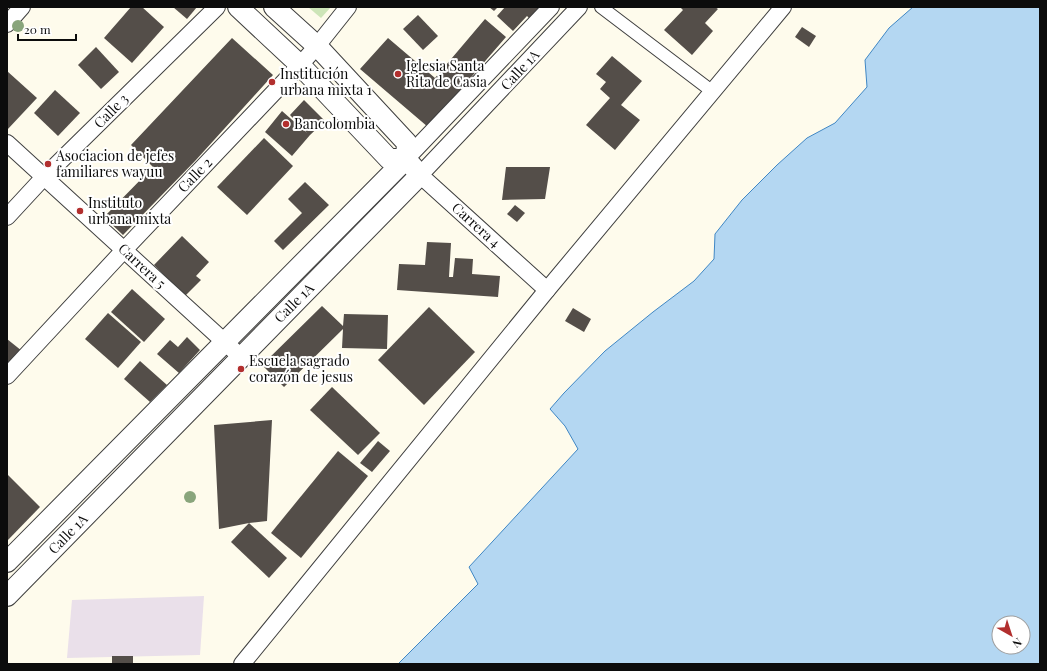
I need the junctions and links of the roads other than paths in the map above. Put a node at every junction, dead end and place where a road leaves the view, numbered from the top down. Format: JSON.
{"nodes":[{"id":1,"x":22,"y":7,"type":"edge"},
{"id":2,"x":217,"y":7,"type":"edge"},
{"id":3,"x":238,"y":7,"type":"edge"},
{"id":4,"x":274,"y":7,"type":"edge"},
{"id":5,"x":348,"y":7,"type":"edge"},
{"id":6,"x":551,"y":7,"type":"edge"},
{"id":7,"x":579,"y":7,"type":"edge"},
{"id":8,"x":602,"y":7,"type":"edge"},
{"id":9,"x":783,"y":7,"type":"edge"},
{"id":10,"x":7,"y":24,"type":"edge"},
{"id":11,"x":317,"y":46,"type":"junction"},
{"id":12,"x":300,"y":64,"type":"junction"},
{"id":13,"x":713,"y":92,"type":"junction"},
{"id":14,"x":7,"y":143,"type":"edge"},
{"id":15,"x":406,"y":159,"type":"junction"},
{"id":16,"x":420,"y":175,"type":"junction"},
{"id":17,"x":44,"y":177,"type":"junction"},
{"id":18,"x":7,"y":217,"type":"edge"},
{"id":19,"x":124,"y":250,"type":"junction"},
{"id":20,"x":547,"y":290,"type":"junction"},
{"id":21,"x":224,"y":343,"type":"junction"},
{"id":22,"x":241,"y":357,"type":"junction"},
{"id":23,"x":7,"y":376,"type":"edge"},
{"id":24,"x":7,"y":562,"type":"edge"},
{"id":25,"x":7,"y":596,"type":"edge"},
{"id":26,"x":242,"y":664,"type":"edge"}],
"edges":[{"from":1,"to":10,"type":"street"},
{"from":2,"to":17,"type":"street","name":"Calle 3"},
{"from":3,"to":12,"type":"street"},
{"from":4,"to":11,"type":"street"},
{"from":5,"to":11,"type":"street","name":"Calle 2"},
{"from":6,"to":15,"type":"street","name":"Calle 1A"},
{"from":7,"to":16,"type":"street","name":"Calle 1A"},
{"from":8,"to":13,"type":"street"},
{"from":9,"to":13,"type":"street"},
{"from":11,"to":12,"type":"street","name":"Calle 2"},
{"from":11,"to":15,"type":"street"},
{"from":12,"to":15,"type":"street"},
{"from":12,"to":19,"type":"street","name":"Calle 2"},
{"from":13,"to":20,"type":"street"},
{"from":14,"to":17,"type":"street","name":"Carrera 5"},
{"from":15,"to":16,"type":"street","name":"Carrera 4"},
{"from":15,"to":21,"type":"street","name":"Calle 1A"},
{"from":16,"to":20,"type":"street","name":"Carrera 4"},
{"from":16,"to":22,"type":"street","name":"Calle 1A"},
{"from":17,"to":18,"type":"street","name":"Calle 3"},
{"from":17,"to":19,"type":"street","name":"Carrera 5"},
{"from":19,"to":21,"type":"street","name":"Carrera 5"},
{"from":19,"to":23,"type":"street","name":"Calle 2"},
{"from":20,"to":26,"type":"street"},
{"from":21,"to":22,"type":"street","name":"Carrera 5"},
{"from":21,"to":24,"type":"street","name":"Calle 1A"},
{"from":22,"to":25,"type":"street","name":"Calle 1A"}]}
